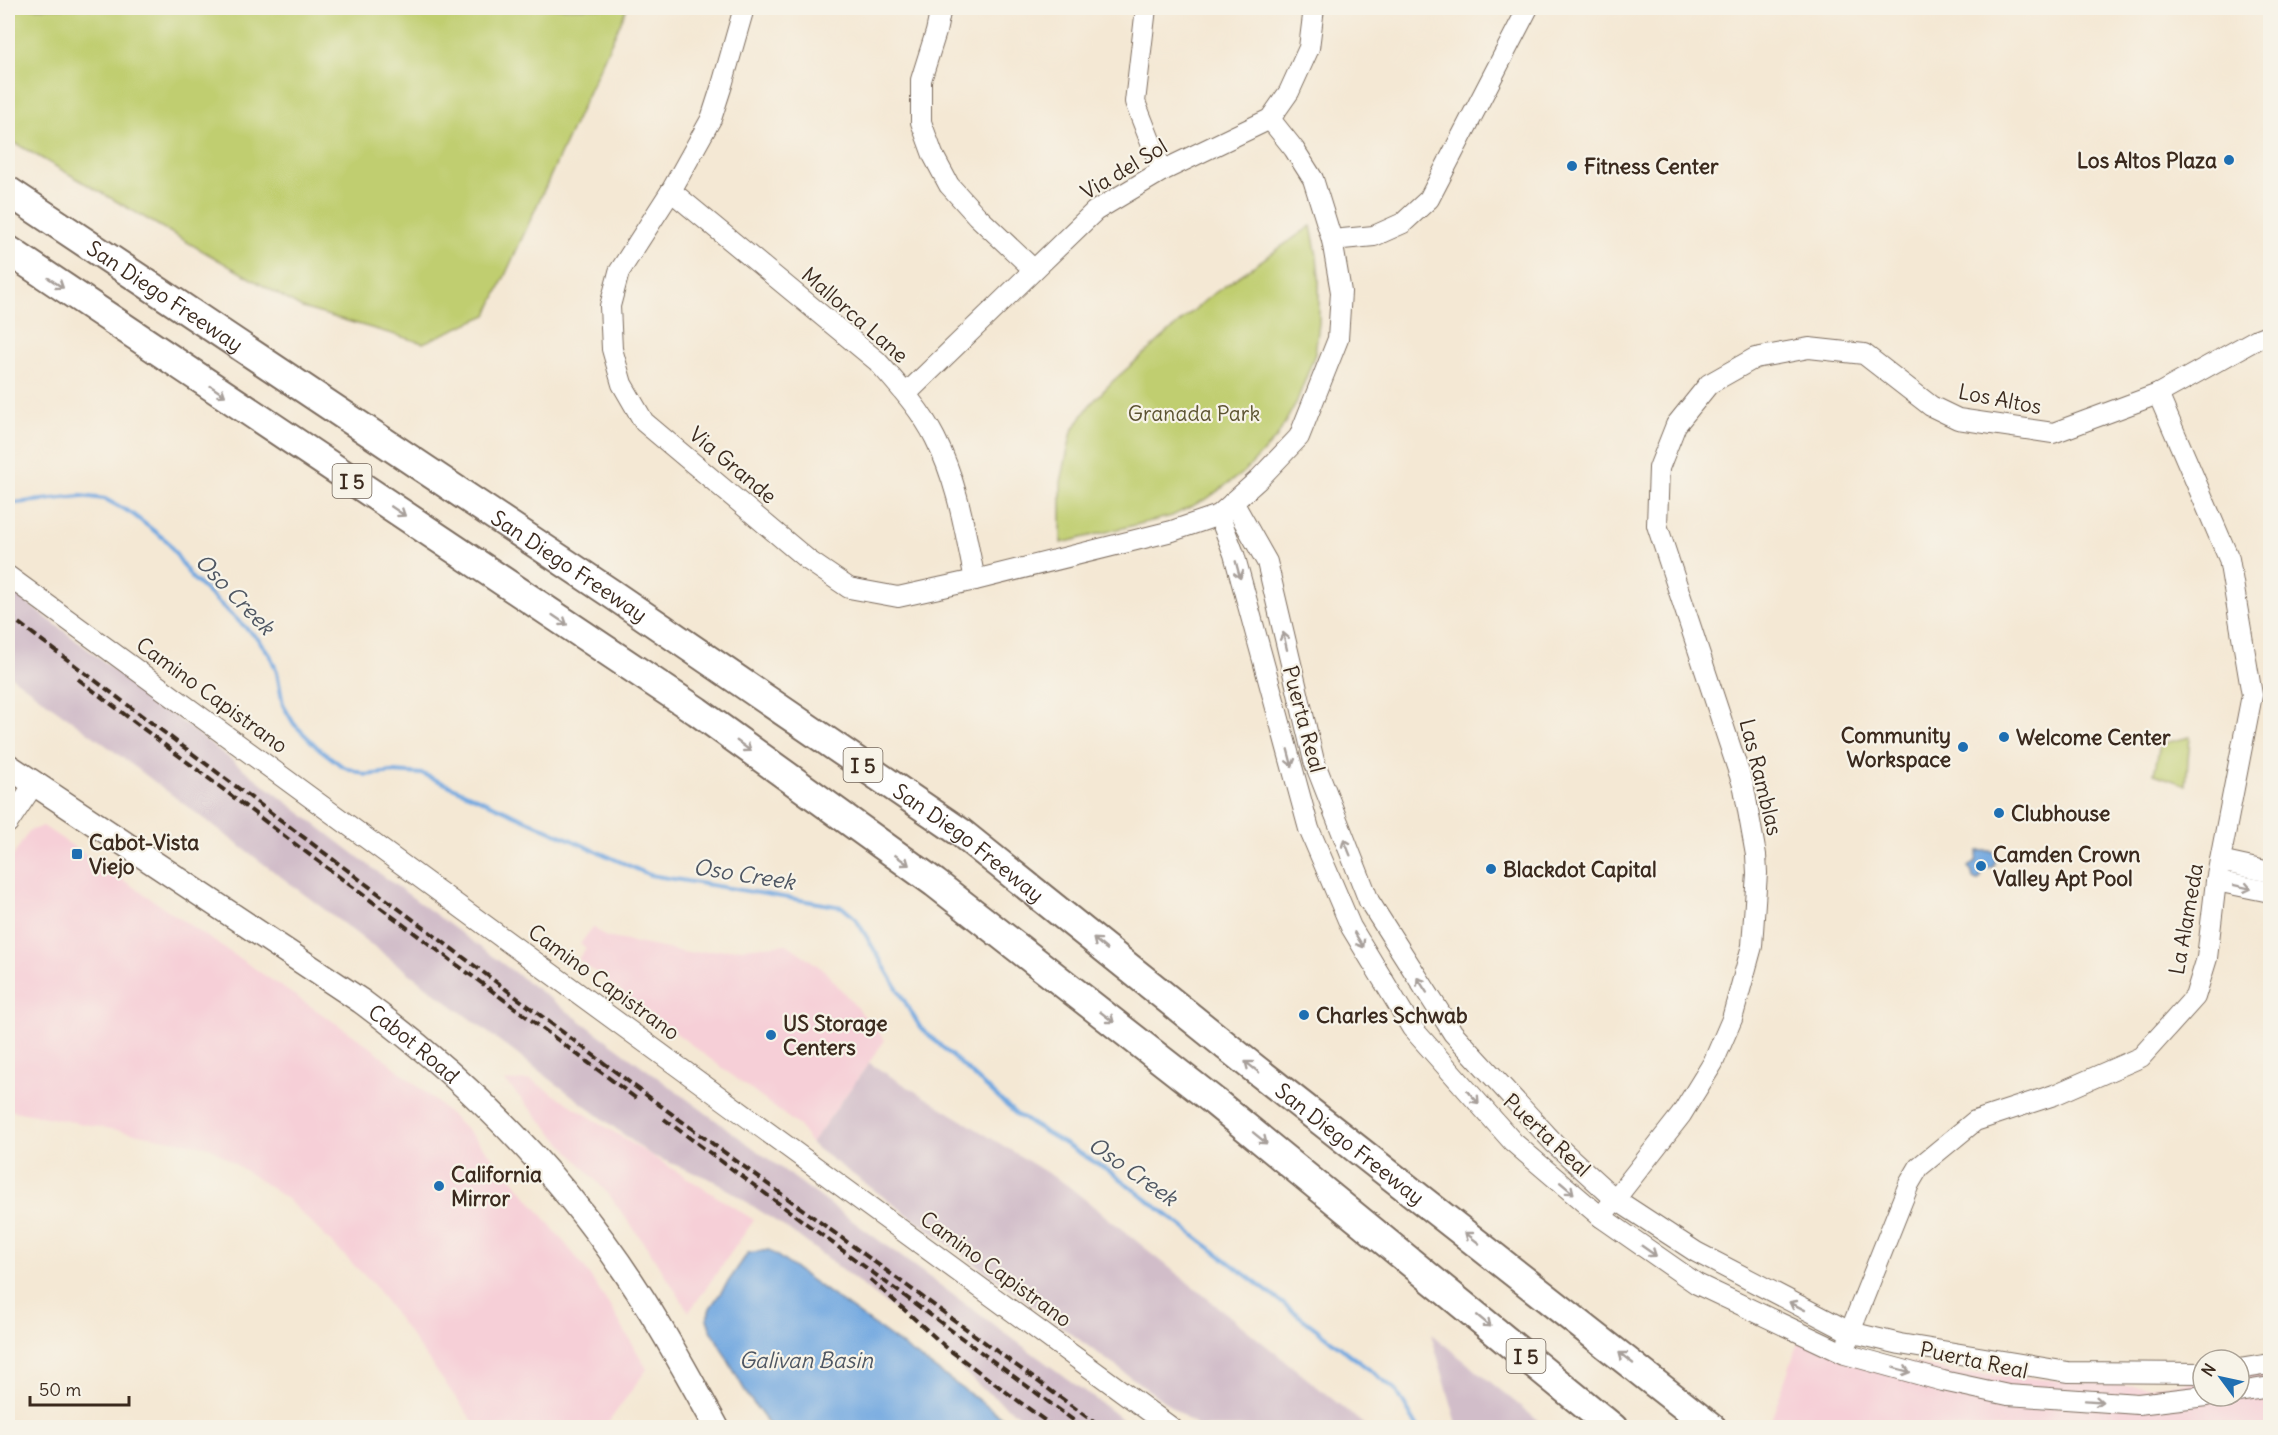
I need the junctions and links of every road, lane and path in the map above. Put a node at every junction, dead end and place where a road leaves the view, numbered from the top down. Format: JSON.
{"nodes":[{"id":1,"x":744,"y":8,"type":"edge"},
{"id":2,"x":941,"y":8,"type":"edge"},
{"id":3,"x":1146,"y":8,"type":"edge"},
{"id":4,"x":1314,"y":8,"type":"edge"},
{"id":5,"x":1528,"y":8,"type":"edge"},
{"id":6,"x":1270,"y":119,"type":"junction"},
{"id":7,"x":1162,"y":171,"type":"junction"},
{"id":8,"x":671,"y":191,"type":"junction"},
{"id":9,"x":10,"y":193,"type":"edge"},
{"id":10,"x":1332,"y":240,"type":"junction"},
{"id":11,"x":8,"y":250,"type":"edge"},
{"id":12,"x":1033,"y":269,"type":"junction"},
{"id":13,"x":2271,"y":334,"type":"edge"},
{"id":14,"x":1755,"y":358,"type":"joint"},
{"id":15,"x":906,"y":394,"type":"junction"},
{"id":16,"x":2158,"y":394,"type":"junction"},
{"id":17,"x":1226,"y":508,"type":"junction"},
{"id":18,"x":8,"y":576,"type":"edge"},
{"id":19,"x":975,"y":580,"type":"junction"},
{"id":20,"x":8,"y":766,"type":"edge"},
{"id":21,"x":34,"y":784,"type":"junction"},
{"id":22,"x":8,"y":823,"type":"edge"},
{"id":23,"x":2220,"y":861,"type":"junction"},
{"id":24,"x":2271,"y":872,"type":"edge"},
{"id":25,"x":2216,"y":881,"type":"junction"},
{"id":26,"x":2271,"y":892,"type":"edge"},
{"id":27,"x":1615,"y":1199,"type":"junction"},
{"id":28,"x":1601,"y":1217,"type":"junction"},
{"id":29,"x":1850,"y":1332,"type":"junction"},
{"id":30,"x":1845,"y":1354,"type":"junction"},
{"id":31,"x":2271,"y":1364,"type":"edge"},
{"id":32,"x":2251,"y":1367,"type":"edge"},
{"id":33,"x":2191,"y":1373,"type":"edge"},
{"id":34,"x":2271,"y":1387,"type":"edge"},
{"id":35,"x":2251,"y":1390,"type":"edge"},
{"id":36,"x":1672,"y":1394,"type":"junction"},
{"id":37,"x":2191,"y":1398,"type":"edge"},
{"id":38,"x":717,"y":1428,"type":"edge"},
{"id":39,"x":1172,"y":1428,"type":"edge"},
{"id":40,"x":1613,"y":1428,"type":"edge"},
{"id":41,"x":1712,"y":1428,"type":"edge"},
{"id":42,"x":1719,"y":1428,"type":"edge"}],
"edges":[{"from":1,"to":8,"type":"street","name":"Via Grande"},
{"from":2,"to":12,"type":"street"},
{"from":3,"to":7,"type":"street"},
{"from":4,"to":6,"type":"street","name":"Via del Sol"},
{"from":5,"to":10,"type":"street"},
{"from":6,"to":7,"type":"street","name":"Via del Sol"},
{"from":6,"to":10,"type":"street"},
{"from":7,"to":12,"type":"street","name":"Via del Sol"},
{"from":8,"to":15,"type":"street","name":"Mallorca Lane"},
{"from":8,"to":19,"type":"street","name":"Via Grande"},
{"from":36,"to":9,"type":"highway","name":"San Diego Freeway","number":"I 5","one_way":true},
{"from":10,"to":17,"type":"street"},
{"from":11,"to":40,"type":"highway","number":"I 5","one_way":true},
{"from":12,"to":15,"type":"street","name":"Via del Sol"},
{"from":13,"to":16,"type":"street","name":"Los Altos"},
{"from":14,"to":16,"type":"street","name":"Los Altos"},
{"from":14,"to":27,"type":"street","name":"Las Ramblas"},
{"from":15,"to":19,"type":"street","name":"Mallorca Lane"},
{"from":16,"to":23,"type":"street","name":"La Alameda"},
{"from":17,"to":19,"type":"street","name":"Via Grande"},
{"from":27,"to":17,"type":"street","name":"Puerta Real","one_way":true},
{"from":17,"to":28,"type":"street","name":"Puerta Real","one_way":true},
{"from":18,"to":39,"type":"street","name":"Camino Capistrano"},
{"from":20,"to":21,"type":"main road","name":"Cabot Road"},
{"from":21,"to":22,"type":"street"},
{"from":21,"to":38,"type":"main road","name":"Cabot Road"},
{"from":23,"to":24,"type":"street"},
{"from":23,"to":25,"type":"street","name":"La Alameda"},
{"from":25,"to":26,"type":"street","one_way":true},
{"from":25,"to":29,"type":"street","name":"La Alameda"},
{"from":27,"to":28,"type":"street","name":"Las Ramblas"},
{"from":29,"to":27,"type":"street","name":"Puerta Real","one_way":true},
{"from":28,"to":30,"type":"street","name":"Puerta Real","one_way":true},
{"from":29,"to":30,"type":"street","name":"La Alameda"},
{"from":29,"to":33,"type":"street","name":"Puerta Real"},
{"from":30,"to":37,"type":"street","name":"Puerta Real","one_way":true},
{"from":31,"to":32,"type":"street"},
{"from":34,"to":35,"type":"street"},
{"from":36,"to":41,"type":"highway","name":"San Diego Freeway","number":"I 5"},
{"from":36,"to":42,"type":"highway"}]}
